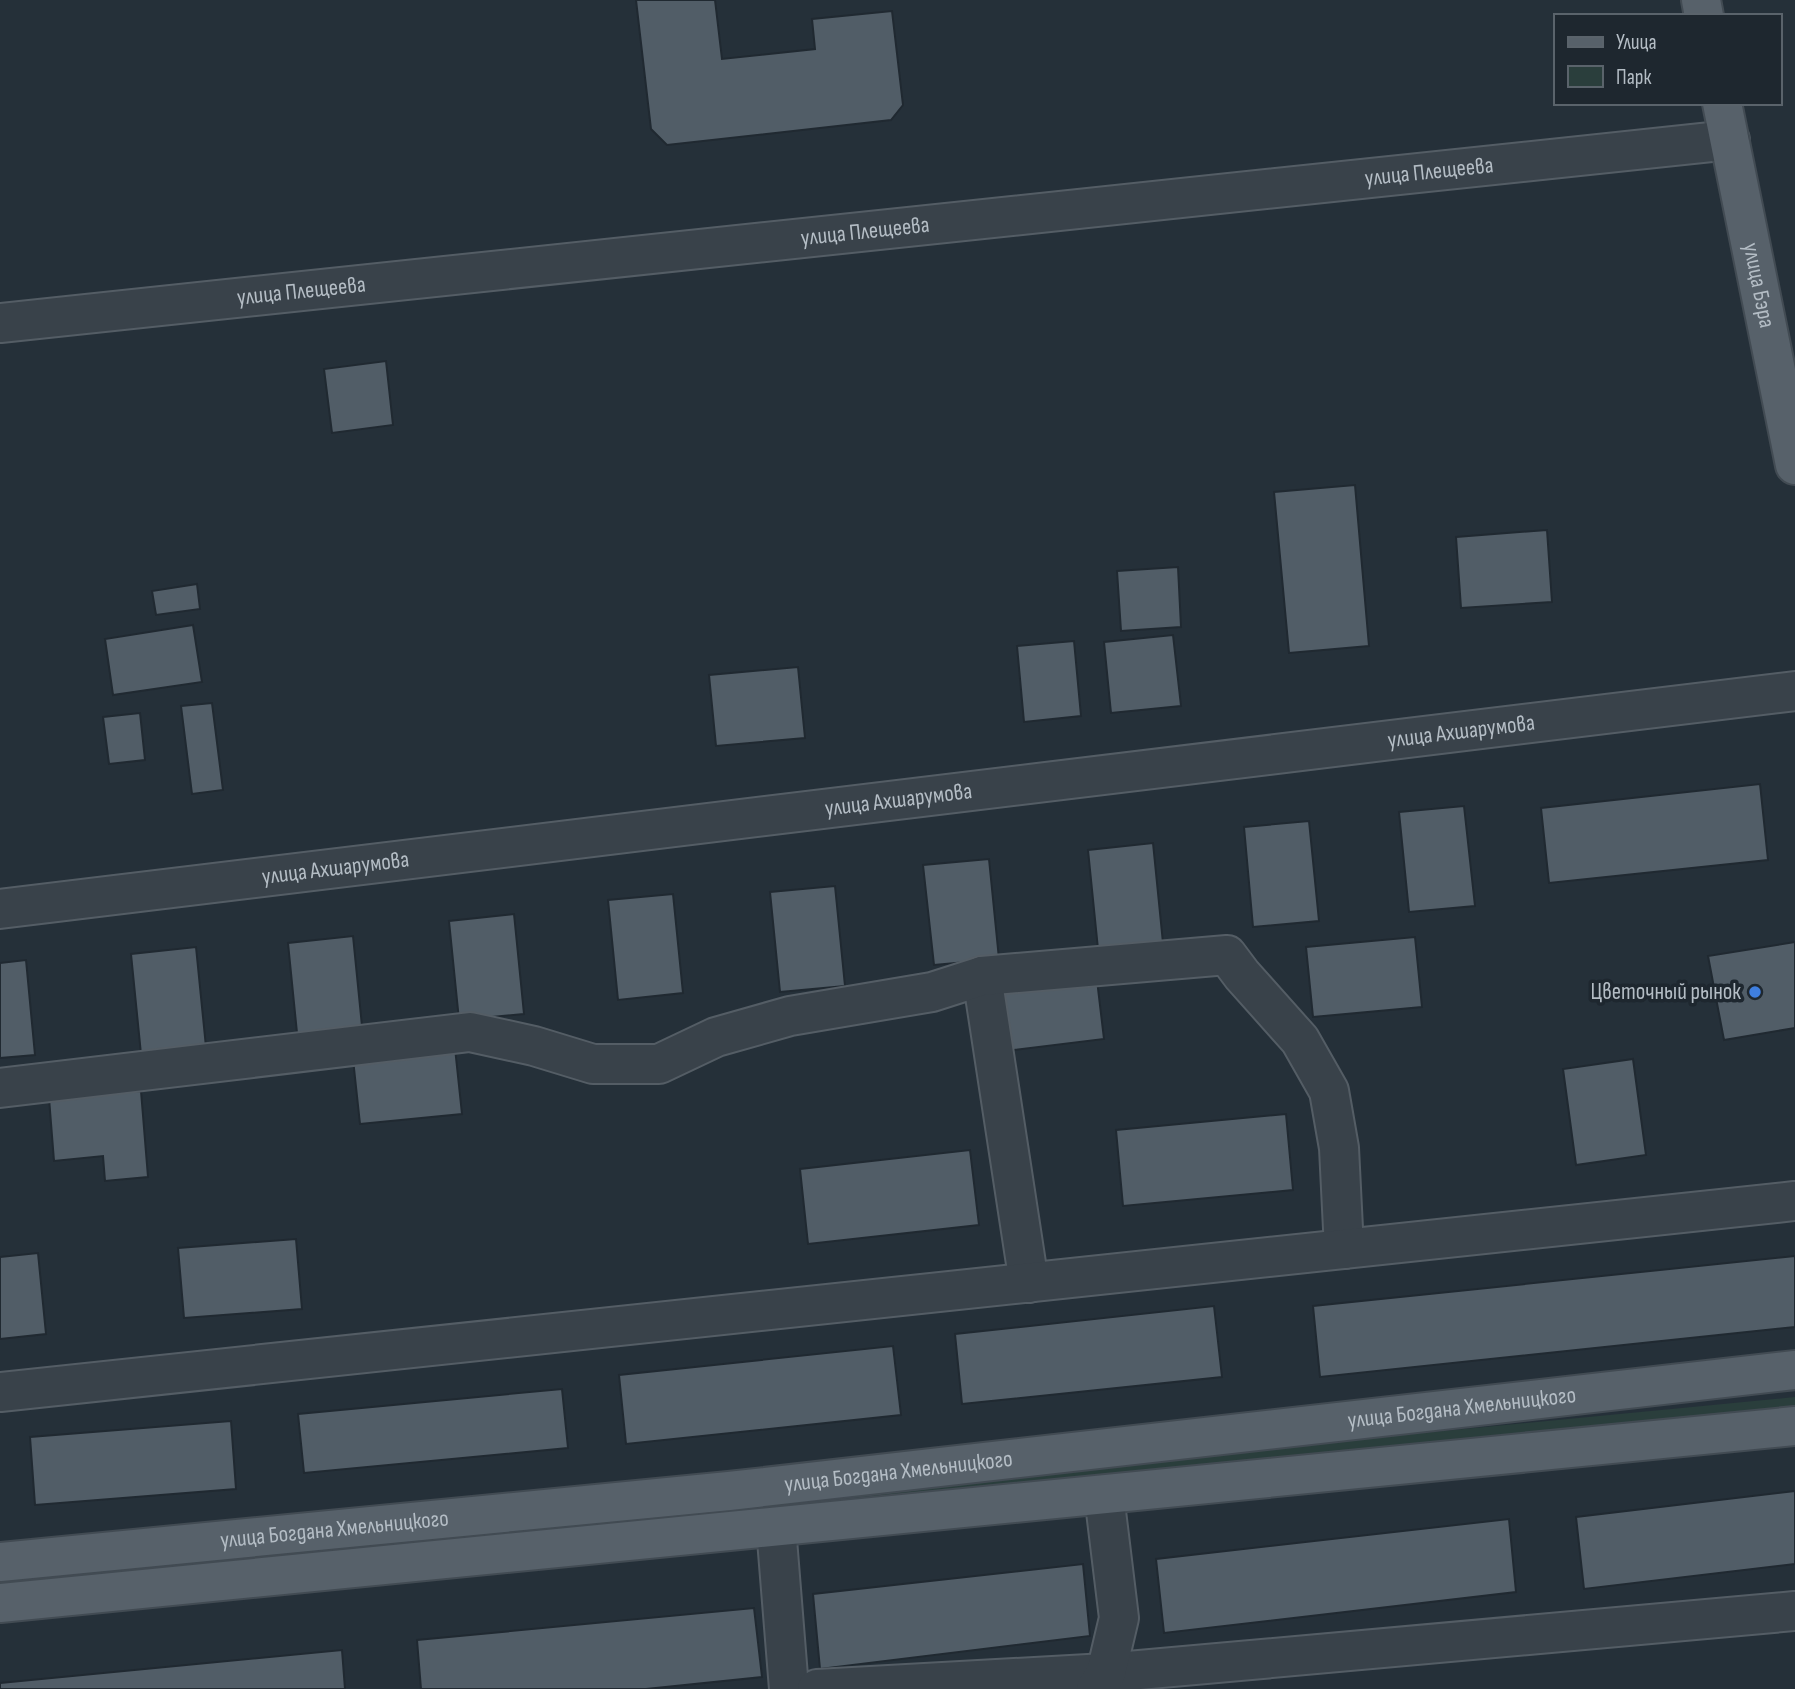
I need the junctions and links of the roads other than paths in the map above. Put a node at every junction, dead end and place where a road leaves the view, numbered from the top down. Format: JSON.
{"nodes":[{"id":1,"x":1722,"y":105,"type":"edge"},
{"id":2,"x":1730,"y":140,"type":"junction"},
{"id":3,"x":0,"y":323,"type":"edge"},
{"id":4,"x":1795,"y":465,"type":"edge"},
{"id":5,"x":1795,"y":691,"type":"edge"},
{"id":6,"x":0,"y":909,"type":"edge"},
{"id":7,"x":982,"y":976,"type":"junction"},
{"id":8,"x":0,"y":1088,"type":"edge"},
{"id":9,"x":1795,"y":1201,"type":"edge"},
{"id":10,"x":1344,"y":1249,"type":"junction"},
{"id":11,"x":1029,"y":1283,"type":"junction"},
{"id":12,"x":1795,"y":1370,"type":"edge"},
{"id":13,"x":0,"y":1392,"type":"edge"},
{"id":14,"x":1795,"y":1426,"type":"edge"},
{"id":15,"x":729,"y":1491,"type":"junction"},
{"id":16,"x":1104,"y":1495,"type":"junction"},
{"id":17,"x":776,"y":1527,"type":"junction"},
{"id":18,"x":731,"y":1532,"type":"junction"},
{"id":19,"x":0,"y":1562,"type":"edge"},
{"id":20,"x":0,"y":1603,"type":"edge"},
{"id":21,"x":1795,"y":1611,"type":"edge"},
{"id":22,"x":1101,"y":1681,"type":"edge"},
{"id":23,"x":789,"y":1689,"type":"edge"},
{"id":24,"x":817,"y":1689,"type":"edge"}],
"edges":[{"from":1,"to":2,"type":"main road","name":"улица Бэра"},
{"from":2,"to":3,"type":"street","name":"улица Плещеева"},
{"from":2,"to":4,"type":"main road","name":"улица Бэра"},
{"from":5,"to":6,"type":"street","name":"улица Ахшарумова"},
{"from":7,"to":8,"type":"street"},
{"from":7,"to":10,"type":"street"},
{"from":7,"to":11,"type":"street"},
{"from":9,"to":10,"type":"street"},
{"from":10,"to":11,"type":"street"},
{"from":11,"to":13,"type":"street"},
{"from":12,"to":15,"type":"main road","name":"улица Богдана Хмельницкого"},
{"from":14,"to":16,"type":"main road","name":"улица Богдана Хмельницкого"},
{"from":15,"to":18,"type":"main road"},
{"from":15,"to":19,"type":"main road","name":"улица Богдана Хмельницкого"},
{"from":16,"to":17,"type":"main road","name":"улица Богдана Хмельницкого"},
{"from":16,"to":22,"type":"street"},
{"from":17,"to":18,"type":"main road","name":"улица Богдана Хмельницкого"},
{"from":17,"to":23,"type":"street"},
{"from":18,"to":20,"type":"main road","name":"улица Богдана Хмельницкого"},
{"from":21,"to":22,"type":"street"},
{"from":22,"to":24,"type":"street"}]}
